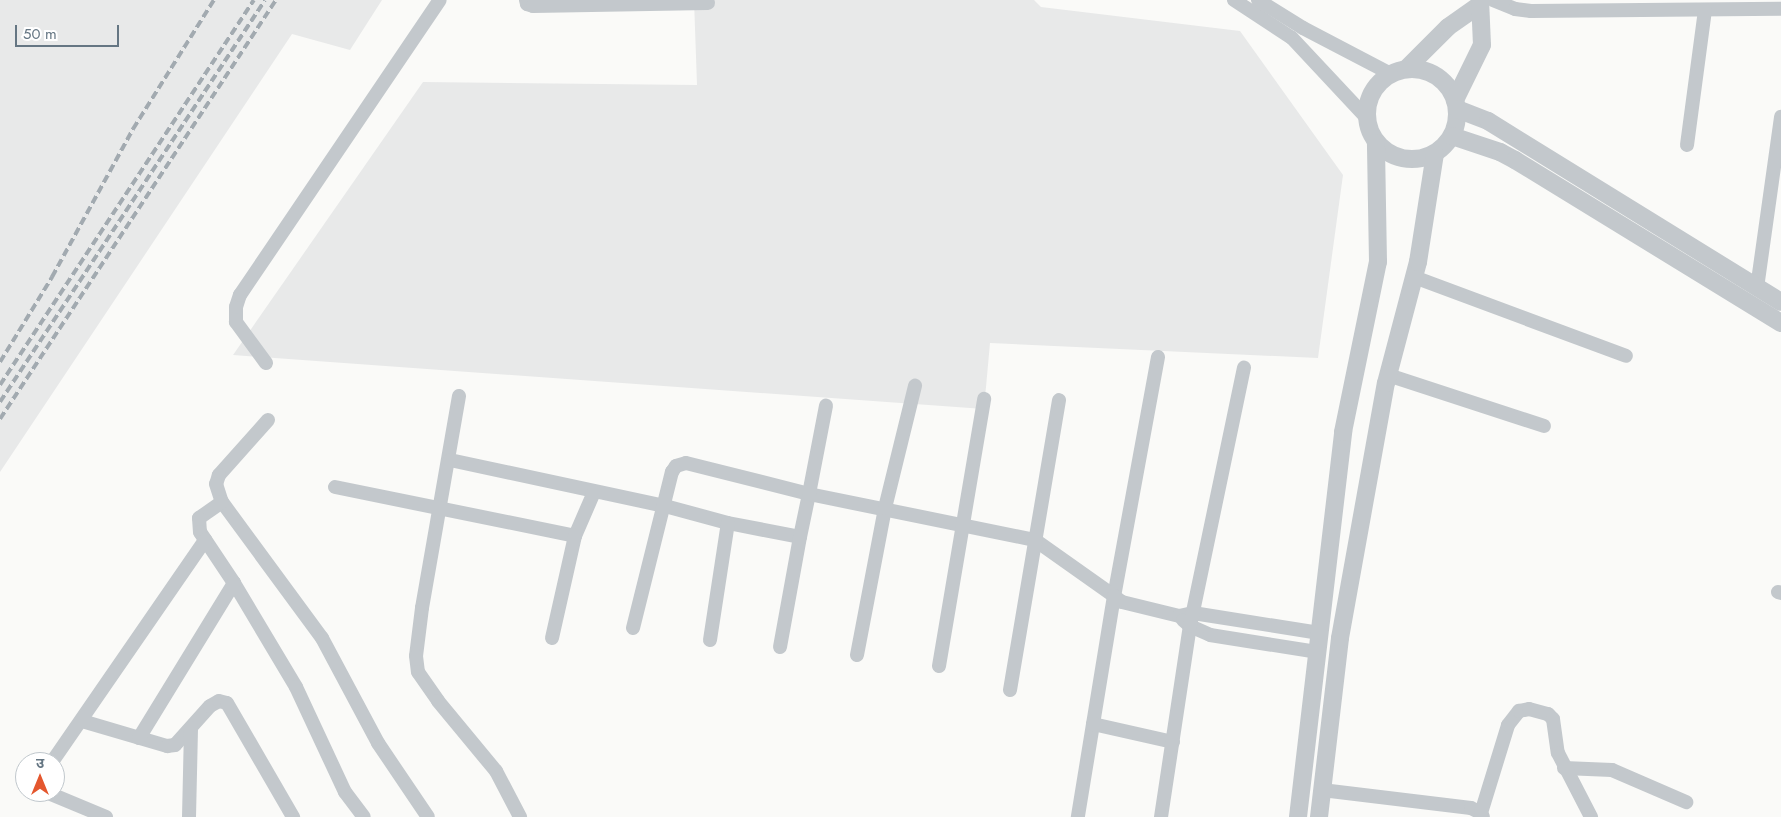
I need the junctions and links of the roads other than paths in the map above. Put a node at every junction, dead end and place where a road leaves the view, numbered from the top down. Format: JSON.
{"nodes":[{"id":1,"x":440,"y":0,"type":"edge"},
{"id":2,"x":526,"y":0,"type":"edge"},
{"id":3,"x":1234,"y":0,"type":"edge"},
{"id":4,"x":1258,"y":0,"type":"edge"},
{"id":5,"x":708,"y":2,"type":"dead end"},
{"id":6,"x":1484,"y":2,"type":"edge"},
{"id":7,"x":1705,"y":10,"type":"junction"},
{"id":8,"x":1781,"y":10,"type":"edge"},
{"id":9,"x":1399,"y":71,"type":"junction"},
{"id":10,"x":1456,"y":105,"type":"junction"},
{"id":11,"x":1781,"y":117,"type":"edge"},
{"id":12,"x":1366,"y":118,"type":"junction"},
{"id":13,"x":1452,"y":136,"type":"junction"},
{"id":14,"x":1376,"y":143,"type":"junction"},
{"id":15,"x":1687,"y":145,"type":"dead end"},
{"id":16,"x":1435,"y":154,"type":"junction"},
{"id":17,"x":1776,"y":183,"type":"edge"},
{"id":18,"x":1414,"y":276,"type":"junction"},
{"id":19,"x":1726,"y":279,"type":"junction"},
{"id":20,"x":1757,"y":288,"type":"junction"},
{"id":21,"x":1781,"y":302,"type":"edge"},
{"id":22,"x":1781,"y":323,"type":"edge"},
{"id":23,"x":1626,"y":356,"type":"dead end"},
{"id":24,"x":1158,"y":357,"type":"dead end"},
{"id":25,"x":266,"y":363,"type":"dead end"},
{"id":26,"x":1244,"y":368,"type":"dead end"},
{"id":27,"x":1388,"y":376,"type":"junction"},
{"id":28,"x":915,"y":386,"type":"dead end"},
{"id":29,"x":459,"y":396,"type":"dead end"},
{"id":30,"x":984,"y":399,"type":"dead end"},
{"id":31,"x":1059,"y":400,"type":"dead end"},
{"id":32,"x":826,"y":406,"type":"dead end"},
{"id":33,"x":268,"y":420,"type":"dead end"},
{"id":34,"x":1544,"y":426,"type":"dead end"},
{"id":35,"x":450,"y":460,"type":"junction"},
{"id":36,"x":335,"y":488,"type":"dead end"},
{"id":37,"x":594,"y":492,"type":"junction"},
{"id":38,"x":810,"y":494,"type":"junction"},
{"id":39,"x":222,"y":502,"type":"junction"},
{"id":40,"x":664,"y":506,"type":"junction"},
{"id":41,"x":885,"y":508,"type":"junction"},
{"id":42,"x":439,"y":509,"type":"junction"},
{"id":43,"x":728,"y":523,"type":"junction"},
{"id":44,"x":963,"y":524,"type":"junction"},
{"id":45,"x":575,"y":536,"type":"junction"},
{"id":46,"x":800,"y":537,"type":"junction"},
{"id":47,"x":205,"y":540,"type":"junction"},
{"id":48,"x":1035,"y":540,"type":"junction"},
{"id":49,"x":234,"y":583,"type":"junction"},
{"id":50,"x":1114,"y":596,"type":"junction"},
{"id":51,"x":1191,"y":620,"type":"junction"},
{"id":52,"x":632,"y":628,"type":"dead end"},
{"id":53,"x":1320,"y":633,"type":"junction"},
{"id":54,"x":552,"y":638,"type":"dead end"},
{"id":55,"x":710,"y":640,"type":"dead end"},
{"id":56,"x":780,"y":647,"type":"dead end"},
{"id":57,"x":1317,"y":652,"type":"junction"},
{"id":58,"x":857,"y":655,"type":"dead end"},
{"id":59,"x":938,"y":666,"type":"dead end"},
{"id":60,"x":1010,"y":690,"type":"dead end"},
{"id":61,"x":82,"y":721,"type":"junction"},
{"id":62,"x":1094,"y":724,"type":"junction"},
{"id":63,"x":191,"y":728,"type":"junction"},
{"id":64,"x":139,"y":738,"type":"junction"},
{"id":65,"x":1173,"y":742,"type":"junction"},
{"id":66,"x":59,"y":752,"type":"edge"},
{"id":67,"x":1564,"y":768,"type":"junction"},
{"id":68,"x":1322,"y":790,"type":"junction"},
{"id":69,"x":65,"y":800,"type":"edge"},
{"id":70,"x":1686,"y":802,"type":"dead end"},
{"id":71,"x":1482,"y":815,"type":"edge"},
{"id":72,"x":106,"y":817,"type":"edge"},
{"id":73,"x":189,"y":817,"type":"edge"},
{"id":74,"x":293,"y":817,"type":"edge"},
{"id":75,"x":364,"y":817,"type":"edge"},
{"id":76,"x":428,"y":817,"type":"edge"},
{"id":77,"x":520,"y":817,"type":"edge"},
{"id":78,"x":1078,"y":817,"type":"edge"},
{"id":79,"x":1161,"y":817,"type":"edge"},
{"id":80,"x":1298,"y":817,"type":"edge"},
{"id":81,"x":1319,"y":817,"type":"edge"},
{"id":82,"x":1591,"y":817,"type":"edge"}],
"edges":[{"from":1,"to":25,"type":"street"},
{"from":2,"to":5,"type":"street"},
{"from":3,"to":12,"type":"street"},
{"from":4,"to":9,"type":"street"},
{"from":6,"to":7,"type":"street"},
{"from":6,"to":9,"type":"street"},
{"from":6,"to":10,"type":"street"},
{"from":7,"to":8,"type":"street"},
{"from":7,"to":15,"type":"street"},
{"from":9,"to":10,"type":"street"},
{"from":9,"to":12,"type":"street"},
{"from":10,"to":13,"type":"street"},
{"from":10,"to":19,"type":"street"},
{"from":11,"to":17,"type":"street"},
{"from":12,"to":14,"type":"street"},
{"from":13,"to":16,"type":"street"},
{"from":13,"to":19,"type":"street"},
{"from":14,"to":16,"type":"street"},
{"from":14,"to":53,"type":"street"},
{"from":16,"to":18,"type":"street"},
{"from":17,"to":20,"type":"street"},
{"from":18,"to":23,"type":"street"},
{"from":18,"to":27,"type":"street"},
{"from":19,"to":20,"type":"street"},
{"from":19,"to":22,"type":"street"},
{"from":20,"to":21,"type":"street"},
{"from":24,"to":50,"type":"street"},
{"from":26,"to":51,"type":"street"},
{"from":27,"to":34,"type":"street"},
{"from":27,"to":68,"type":"street"},
{"from":28,"to":41,"type":"street"},
{"from":29,"to":35,"type":"street"},
{"from":30,"to":44,"type":"street"},
{"from":31,"to":48,"type":"street"},
{"from":32,"to":38,"type":"street"},
{"from":33,"to":39,"type":"street"},
{"from":35,"to":37,"type":"street"},
{"from":35,"to":42,"type":"street"},
{"from":36,"to":42,"type":"street"},
{"from":37,"to":40,"type":"street"},
{"from":37,"to":45,"type":"street"},
{"from":38,"to":40,"type":"street"},
{"from":38,"to":41,"type":"street"},
{"from":38,"to":46,"type":"street"},
{"from":39,"to":47,"type":"street"},
{"from":39,"to":76,"type":"street"},
{"from":40,"to":43,"type":"street"},
{"from":40,"to":52,"type":"street"},
{"from":41,"to":44,"type":"street"},
{"from":41,"to":58,"type":"street"},
{"from":42,"to":45,"type":"street"},
{"from":42,"to":77,"type":"street"},
{"from":43,"to":46,"type":"street"},
{"from":43,"to":55,"type":"street"},
{"from":44,"to":48,"type":"street"},
{"from":44,"to":59,"type":"street"},
{"from":45,"to":54,"type":"street"},
{"from":46,"to":56,"type":"street"},
{"from":47,"to":49,"type":"street"},
{"from":47,"to":61,"type":"street"},
{"from":48,"to":50,"type":"street"},
{"from":48,"to":60,"type":"street"},
{"from":49,"to":64,"type":"street"},
{"from":49,"to":75,"type":"street"},
{"from":50,"to":51,"type":"street"},
{"from":50,"to":62,"type":"street"},
{"from":51,"to":53,"type":"street"},
{"from":51,"to":57,"type":"street"},
{"from":51,"to":65,"type":"street"},
{"from":53,"to":57,"type":"street"},
{"from":57,"to":80,"type":"street"},
{"from":61,"to":64,"type":"street"},
{"from":61,"to":66,"type":"street"},
{"from":62,"to":65,"type":"street"},
{"from":62,"to":78,"type":"street"},
{"from":63,"to":64,"type":"street"},
{"from":63,"to":73,"type":"street"},
{"from":63,"to":74,"type":"street"},
{"from":65,"to":79,"type":"street"},
{"from":67,"to":70,"type":"street"},
{"from":67,"to":71,"type":"street"},
{"from":67,"to":82,"type":"street"},
{"from":68,"to":71,"type":"street"},
{"from":68,"to":81,"type":"street"},
{"from":69,"to":72,"type":"street"}]}
